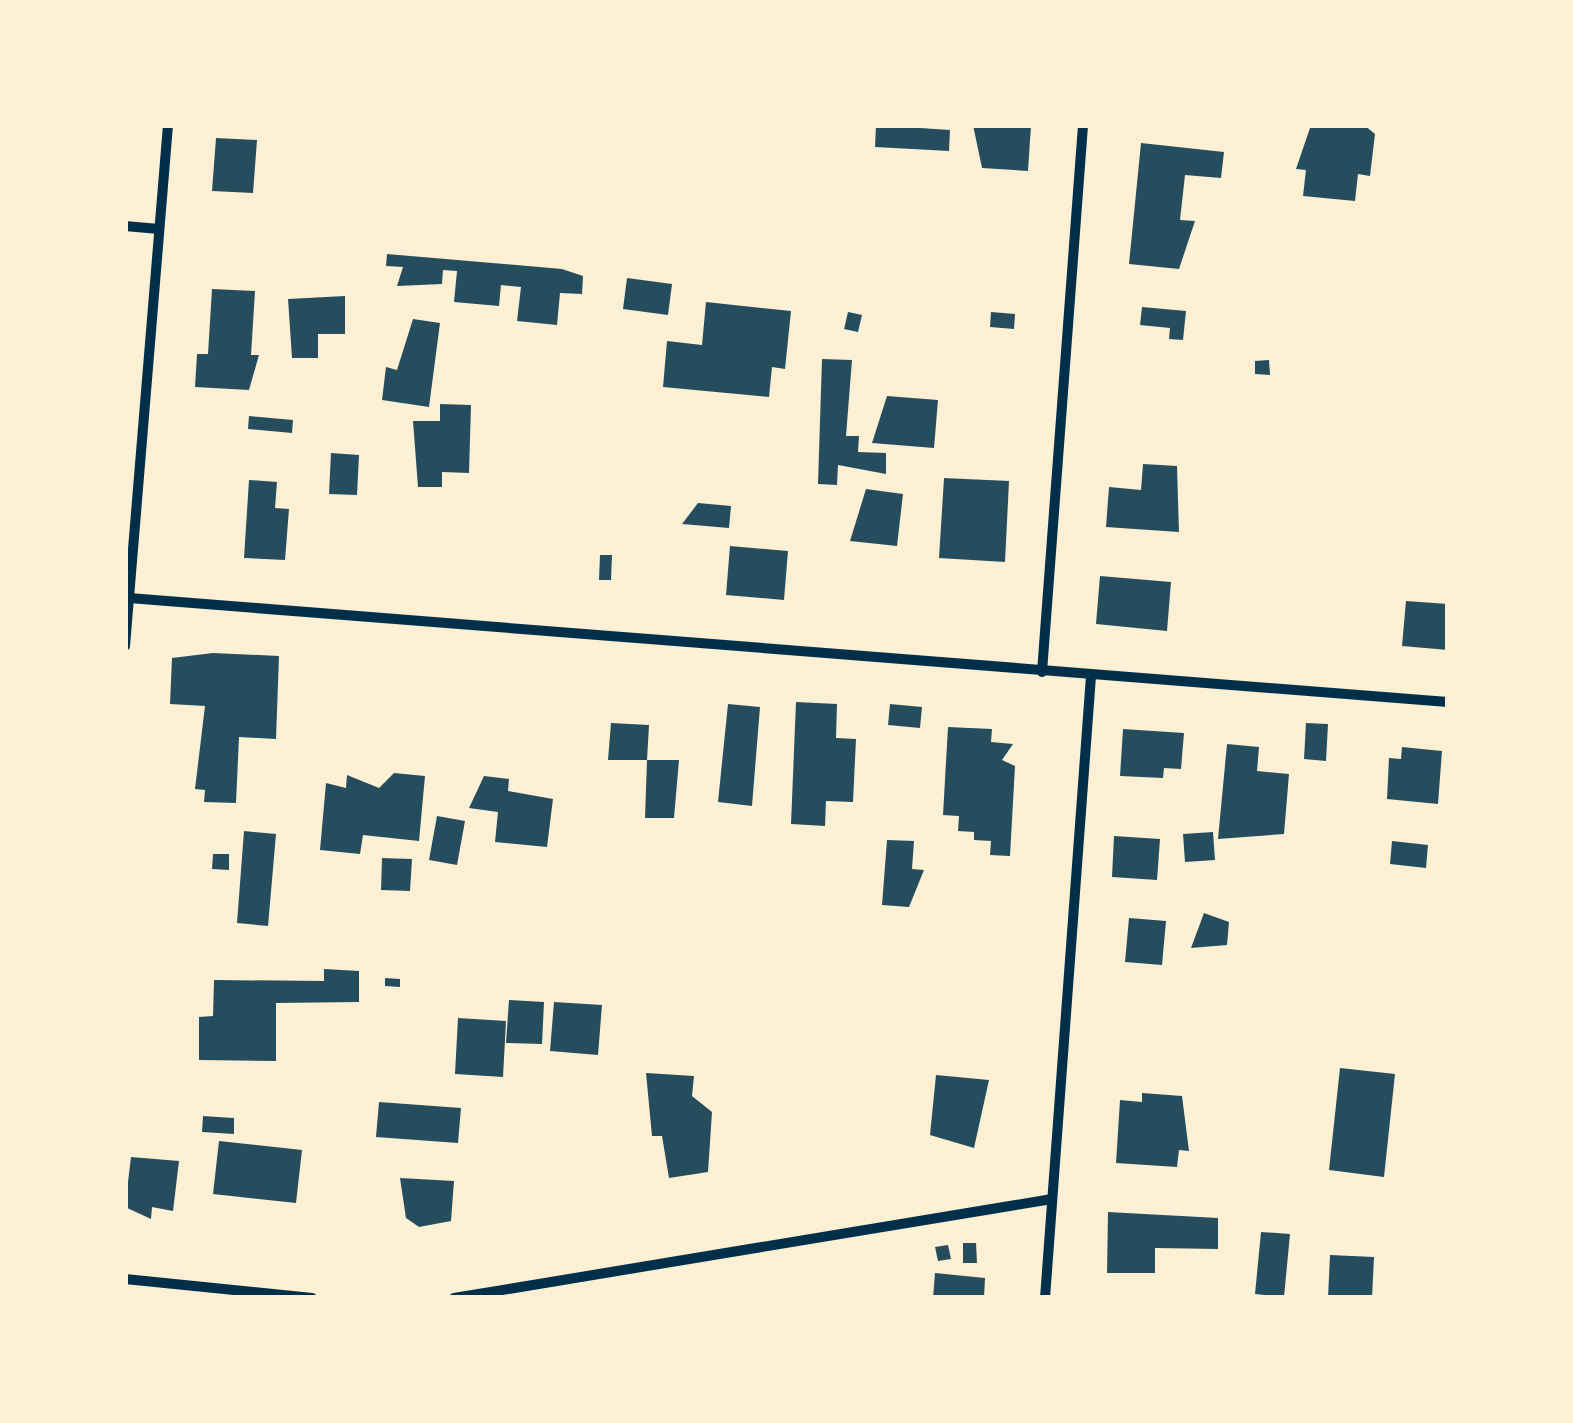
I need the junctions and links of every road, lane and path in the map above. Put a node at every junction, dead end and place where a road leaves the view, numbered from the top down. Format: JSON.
{"nodes":[{"id":1,"x":168,"y":125,"type":"edge"},
{"id":2,"x":1084,"y":125,"type":"edge"},
{"id":3,"x":125,"y":226,"type":"edge"},
{"id":4,"x":159,"y":229,"type":"junction"},
{"id":5,"x":129,"y":598,"type":"junction"},
{"id":6,"x":125,"y":646,"type":"edge"},
{"id":7,"x":1042,"y":672,"type":"junction"},
{"id":8,"x":1092,"y":676,"type":"junction"},
{"id":9,"x":1448,"y":702,"type":"edge"},
{"id":10,"x":1052,"y":1199,"type":"junction"},
{"id":11,"x":125,"y":1278,"type":"edge"},
{"id":12,"x":312,"y":1298,"type":"edge"},
{"id":13,"x":454,"y":1298,"type":"edge"},
{"id":14,"x":1044,"y":1298,"type":"edge"}],
"edges":[{"from":1,"to":4,"type":"street"},
{"from":2,"to":7,"type":"street"},
{"from":3,"to":4,"type":"street"},
{"from":4,"to":5,"type":"street"},
{"from":5,"to":6,"type":"street"},
{"from":5,"to":7,"type":"street"},
{"from":7,"to":8,"type":"street"},
{"from":8,"to":9,"type":"street"},
{"from":8,"to":10,"type":"street"},
{"from":10,"to":13,"type":"street"},
{"from":10,"to":14,"type":"street"},
{"from":11,"to":12,"type":"street"}]}
